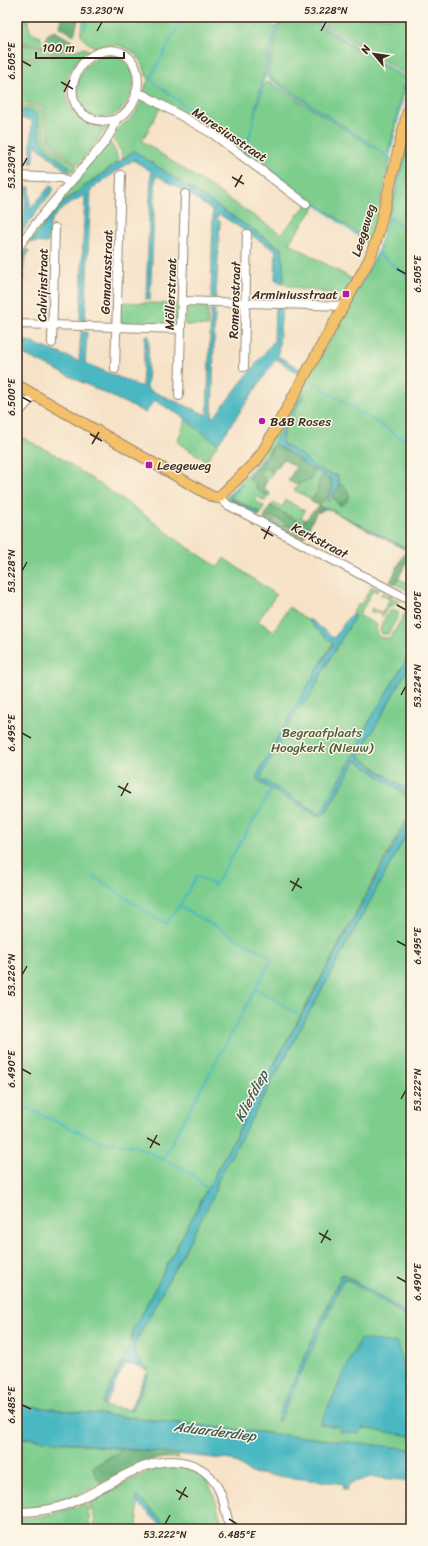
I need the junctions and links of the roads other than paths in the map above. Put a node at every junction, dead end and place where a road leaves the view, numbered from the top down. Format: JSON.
{"nodes":[{"id":1,"x":136,"y":92,"type":"junction"},
{"id":2,"x":411,"y":98,"type":"edge"},
{"id":3,"x":116,"y":120,"type":"junction"},
{"id":4,"x":121,"y":175,"type":"dead end"},
{"id":5,"x":17,"y":176,"type":"edge"},
{"id":6,"x":69,"y":183,"type":"junction"},
{"id":7,"x":185,"y":194,"type":"dead end"},
{"id":8,"x":306,"y":204,"type":"dead end"},
{"id":9,"x":55,"y":228,"type":"dead end"},
{"id":10,"x":247,"y":234,"type":"dead end"},
{"id":11,"x":17,"y":249,"type":"edge"},
{"id":12,"x":182,"y":301,"type":"junction"},
{"id":13,"x":245,"y":303,"type":"junction"},
{"id":14,"x":344,"y":306,"type":"junction"},
{"id":15,"x":17,"y":324,"type":"edge"},
{"id":16,"x":53,"y":326,"type":"junction"},
{"id":17,"x":116,"y":326,"type":"junction"},
{"id":18,"x":181,"y":328,"type":"junction"},
{"id":19,"x":52,"y":343,"type":"dead end"},
{"id":20,"x":244,"y":367,"type":"dead end"},
{"id":21,"x":115,"y":369,"type":"dead end"},
{"id":22,"x":17,"y":385,"type":"edge"},
{"id":23,"x":34,"y":394,"type":"junction"},
{"id":24,"x":179,"y":396,"type":"dead end"},
{"id":25,"x":17,"y":414,"type":"edge"},
{"id":26,"x":219,"y":497,"type":"junction"},
{"id":27,"x":411,"y":601,"type":"edge"},
{"id":28,"x":17,"y":1512,"type":"edge"},
{"id":29,"x":230,"y":1529,"type":"edge"}],
"edges":[{"from":1,"to":3,"type":"street"},
{"from":1,"to":3,"type":"street"},
{"from":1,"to":8,"type":"street","name":"Maresiusstraat"},
{"from":2,"to":14,"type":"main road","name":"Leegeweg"},
{"from":3,"to":6,"type":"street"},
{"from":4,"to":17,"type":"street","name":"Gomarusstraat"},
{"from":5,"to":6,"type":"street"},
{"from":6,"to":11,"type":"street"},
{"from":7,"to":12,"type":"street","name":"Möllerstraat"},
{"from":9,"to":16,"type":"street","name":"Calvijnstraat"},
{"from":10,"to":13,"type":"street","name":"Romerostraat"},
{"from":12,"to":13,"type":"street"},
{"from":12,"to":18,"type":"street","name":"Möllerstraat"},
{"from":13,"to":14,"type":"street"},
{"from":13,"to":20,"type":"street","name":"Romerostraat"},
{"from":14,"to":26,"type":"main road","name":"Leegeweg"},
{"from":15,"to":16,"type":"street"},
{"from":16,"to":17,"type":"street"},
{"from":16,"to":19,"type":"street","name":"Calvijnstraat"},
{"from":17,"to":18,"type":"street"},
{"from":17,"to":21,"type":"street","name":"Gomarusstraat"},
{"from":18,"to":24,"type":"street","name":"Möllerstraat"},
{"from":22,"to":23,"type":"main road"},
{"from":23,"to":25,"type":"street"},
{"from":23,"to":26,"type":"main road"},
{"from":26,"to":27,"type":"street","name":"Kerkstraat"},
{"from":28,"to":29,"type":"street"}]}
